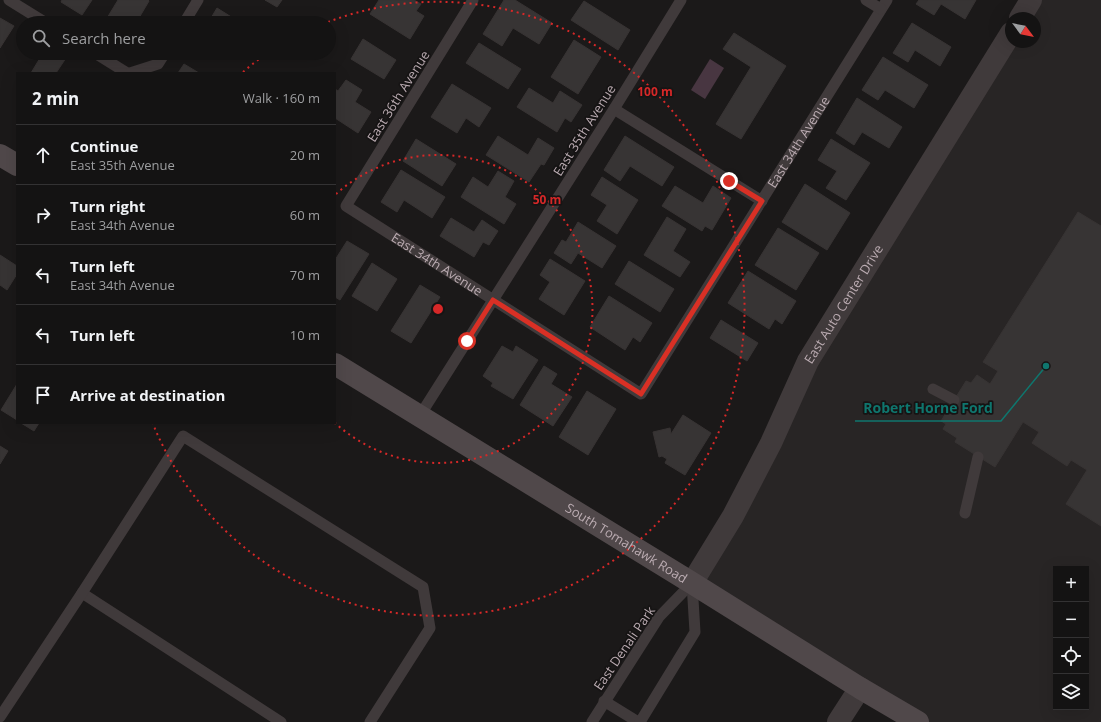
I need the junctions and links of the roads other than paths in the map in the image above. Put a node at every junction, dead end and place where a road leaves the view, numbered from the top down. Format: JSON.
{"nodes":[{"id":1,"x":9,"y":0,"type":"edge"},
{"id":2,"x":198,"y":0,"type":"edge"},
{"id":3,"x":473,"y":0,"type":"edge"},
{"id":4,"x":680,"y":0,"type":"edge"},
{"id":5,"x":866,"y":0,"type":"edge"},
{"id":6,"x":1031,"y":0,"type":"edge"},
{"id":7,"x":884,"y":5,"type":"edge"},
{"id":8,"x":1024,"y":12,"type":"edge"},
{"id":9,"x":35,"y":16,"type":"edge"},
{"id":10,"x":188,"y":16,"type":"edge"},
{"id":11,"x":1005,"y":43,"type":"edge"},
{"id":12,"x":107,"y":60,"type":"edge"},
{"id":13,"x":161,"y":60,"type":"edge"},
{"id":14,"x":126,"y":72,"type":"edge"},
{"id":15,"x":131,"y":72,"type":"edge"},
{"id":16,"x":614,"y":109,"type":"junction"},
{"id":17,"x":0,"y":155,"type":"edge"},
{"id":18,"x":16,"y":164,"type":"edge"},
{"id":19,"x":762,"y":201,"type":"junction"},
{"id":20,"x":346,"y":206,"type":"joint"},
{"id":21,"x":493,"y":300,"type":"junction"},
{"id":22,"x":336,"y":365,"type":"edge"},
{"id":23,"x":933,"y":389,"type":"dead end"},
{"id":24,"x":954,"y":400,"type":"dead end"},
{"id":25,"x":419,"y":417,"type":"junction"},
{"id":26,"x":978,"y":457,"type":"dead end"},
{"id":27,"x":965,"y":513,"type":"dead end"},
{"id":28,"x":692,"y":583,"type":"junction"},
{"id":29,"x":82,"y":593,"type":"junction"},
{"id":30,"x":860,"y":688,"type":"junction"},
{"id":31,"x":604,"y":701,"type":"junction"},
{"id":32,"x":0,"y":716,"type":"edge"},
{"id":33,"x":281,"y":722,"type":"edge"},
{"id":34,"x":370,"y":722,"type":"edge"},
{"id":35,"x":592,"y":722,"type":"edge"},
{"id":36,"x":639,"y":722,"type":"edge"},
{"id":37,"x":838,"y":722,"type":"edge"},
{"id":38,"x":918,"y":722,"type":"edge"}],
"edges":[{"from":1,"to":9,"type":"lane"},
{"from":2,"to":10,"type":"lane"},
{"from":3,"to":20,"type":"lane","name":"East 36th Avenue"},
{"from":4,"to":16,"type":"lane","name":"East 35th Avenue"},
{"from":5,"to":7,"type":"lane"},
{"from":6,"to":8,"type":"street"},
{"from":7,"to":19,"type":"lane","name":"East 34th Avenue"},
{"from":11,"to":28,"type":"street","name":"East Auto Center Drive"},
{"from":12,"to":14,"type":"lane"},
{"from":13,"to":15,"type":"lane"},
{"from":16,"to":19,"type":"lane"},
{"from":16,"to":21,"type":"lane","name":"East 35th Avenue"},
{"from":17,"to":18,"type":"main road"},
{"from":19,"to":21,"type":"lane","name":"East 34th Avenue"},
{"from":20,"to":21,"type":"lane","name":"East 34th Avenue"},
{"from":21,"to":25,"type":"lane","name":"East 35th Avenue"},
{"from":22,"to":25,"type":"main road","name":"South Tomahawk Road"},
{"from":23,"to":24,"type":"lane"},
{"from":25,"to":28,"type":"main road","name":"South Tomahawk Road"},
{"from":26,"to":27,"type":"lane"},
{"from":28,"to":30,"type":"main road","name":"South Tomahawk Road"},
{"from":28,"to":31,"type":"lane","name":"East Denali Park"},
{"from":28,"to":36,"type":"lane"},
{"from":29,"to":32,"type":"lane"},
{"from":29,"to":33,"type":"lane"},
{"from":29,"to":34,"type":"lane"},
{"from":30,"to":37,"type":"street"},
{"from":30,"to":38,"type":"main road","name":"South Tomahawk Road"},
{"from":31,"to":35,"type":"lane","name":"East Denali Park"},
{"from":31,"to":36,"type":"lane"}]}
